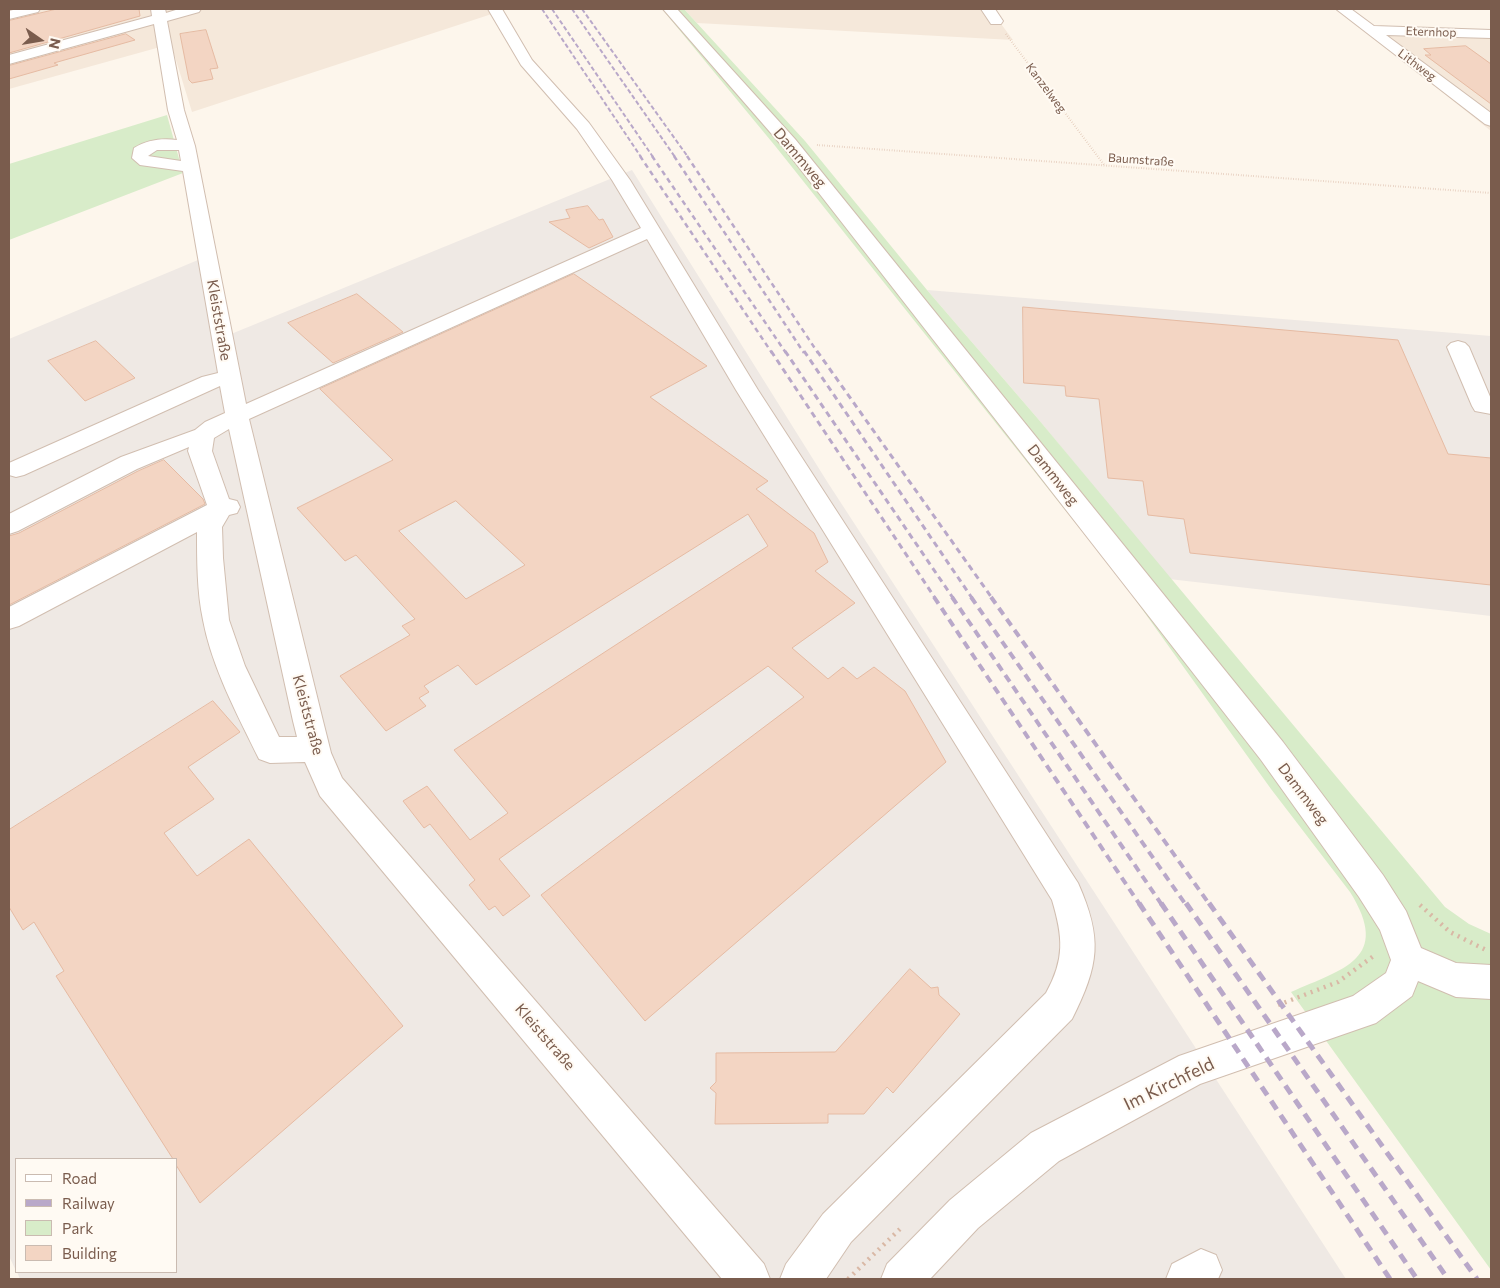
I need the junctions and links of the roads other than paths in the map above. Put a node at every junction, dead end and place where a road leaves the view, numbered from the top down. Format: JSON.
{"nodes":[{"id":1,"x":33,"y":9,"type":"edge"},
{"id":2,"x":194,"y":9,"type":"edge"},
{"id":3,"x":670,"y":9,"type":"edge"},
{"id":4,"x":988,"y":9,"type":"edge"},
{"id":5,"x":1343,"y":9,"type":"edge"},
{"id":6,"x":159,"y":14,"type":"edge"},
{"id":7,"x":9,"y":15,"type":"edge"},
{"id":8,"x":499,"y":15,"type":"edge"},
{"id":9,"x":996,"y":21,"type":"road end"},
{"id":10,"x":1371,"y":30,"type":"junction"},
{"id":11,"x":1491,"y":34,"type":"edge"},
{"id":12,"x":9,"y":60,"type":"edge"},
{"id":13,"x":1470,"y":104,"type":"junction"},
{"id":14,"x":1491,"y":106,"type":"edge"},
{"id":15,"x":1491,"y":121,"type":"edge"},
{"id":16,"x":652,"y":230,"type":"junction"},
{"id":17,"x":1458,"y":347,"type":"dead end"},
{"id":18,"x":230,"y":376,"type":"junction"},
{"id":19,"x":1491,"y":407,"type":"edge"},
{"id":20,"x":237,"y":416,"type":"junction"},
{"id":21,"x":203,"y":435,"type":"junction"},
{"id":22,"x":16,"y":469,"type":"dead end"},
{"id":23,"x":256,"y":497,"type":"junction"},
{"id":24,"x":220,"y":509,"type":"junction"},
{"id":25,"x":9,"y":525,"type":"edge"},
{"id":26,"x":9,"y":619,"type":"edge"},
{"id":27,"x":315,"y":749,"type":"junction"},
{"id":28,"x":1408,"y":960,"type":"junction"},
{"id":29,"x":1491,"y":982,"type":"edge"},
{"id":30,"x":749,"y":1279,"type":"edge"},
{"id":31,"x":801,"y":1279,"type":"edge"},
{"id":32,"x":902,"y":1279,"type":"edge"}],
"edges":[{"from":1,"to":7,"type":"street"},
{"from":2,"to":6,"type":"street"},
{"from":3,"to":28,"type":"street","name":"Dammweg"},
{"from":4,"to":9,"type":"street"},
{"from":5,"to":10,"type":"street","name":"Lithweg"},
{"from":6,"to":12,"type":"street"},
{"from":6,"to":18,"type":"street","name":"Kleiststraße"},
{"from":8,"to":16,"type":"street"},
{"from":10,"to":11,"type":"street","name":"Eternhop"},
{"from":10,"to":13,"type":"street","name":"Lithweg"},
{"from":13,"to":14,"type":"street"},
{"from":13,"to":15,"type":"street","name":"Lithweg"},
{"from":16,"to":20,"type":"street"},
{"from":16,"to":31,"type":"street"},
{"from":17,"to":19,"type":"street"},
{"from":18,"to":20,"type":"street","name":"Kleiststraße"},
{"from":18,"to":22,"type":"street"},
{"from":20,"to":21,"type":"street"},
{"from":20,"to":23,"type":"street","name":"Kleiststraße"},
{"from":21,"to":24,"type":"street"},
{"from":21,"to":25,"type":"street"},
{"from":23,"to":24,"type":"street"},
{"from":23,"to":27,"type":"street","name":"Kleiststraße"},
{"from":24,"to":26,"type":"street"},
{"from":24,"to":27,"type":"street"},
{"from":27,"to":30,"type":"street","name":"Kleiststraße"},
{"from":28,"to":29,"type":"street"},
{"from":28,"to":32,"type":"street","name":"Im Kirchfeld"}]}
